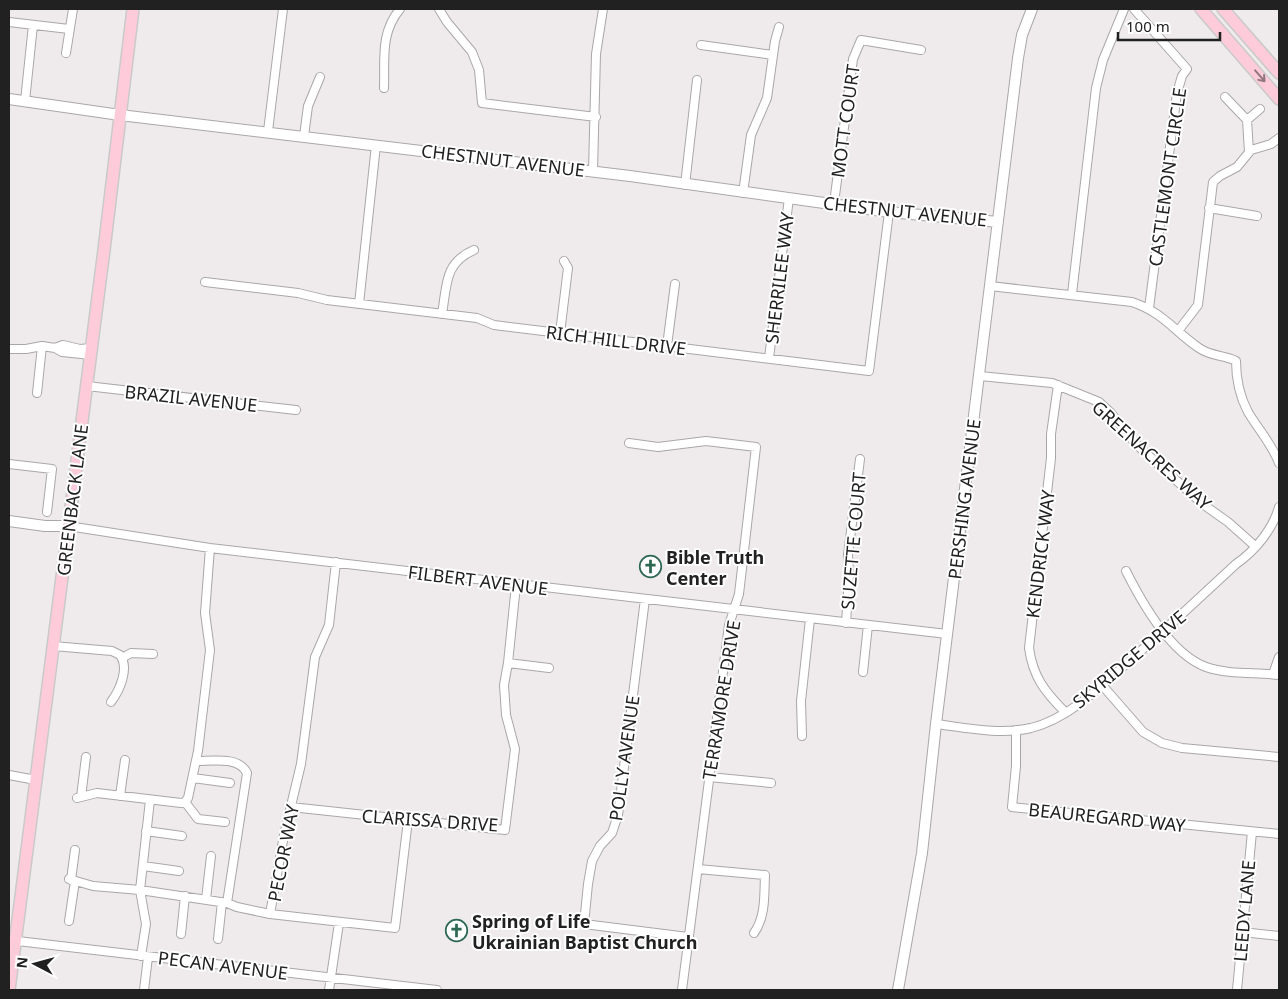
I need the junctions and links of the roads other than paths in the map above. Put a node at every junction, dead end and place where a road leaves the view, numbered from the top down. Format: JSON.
{"nodes":[{"id":1,"x":73,"y":9,"type":"edge"},
{"id":2,"x":133,"y":9,"type":"edge"},
{"id":3,"x":283,"y":9,"type":"edge"},
{"id":4,"x":400,"y":9,"type":"edge"},
{"id":5,"x":439,"y":9,"type":"edge"},
{"id":6,"x":603,"y":9,"type":"edge"},
{"id":7,"x":1032,"y":9,"type":"edge"},
{"id":8,"x":1124,"y":9,"type":"edge"},
{"id":9,"x":1134,"y":9,"type":"edge"},
{"id":10,"x":1201,"y":9,"type":"edge"},
{"id":11,"x":1224,"y":9,"type":"edge"},
{"id":12,"x":9,"y":22,"type":"edge"},
{"id":13,"x":33,"y":25,"type":"junction"},
{"id":14,"x":779,"y":27,"type":"dead end"},
{"id":15,"x":69,"y":29,"type":"junction"},
{"id":16,"x":701,"y":45,"type":"dead end"},
{"id":17,"x":921,"y":50,"type":"dead end"},
{"id":18,"x":66,"y":53,"type":"dead end"},
{"id":19,"x":772,"y":55,"type":"junction"},
{"id":20,"x":1279,"y":73,"type":"edge"},
{"id":21,"x":320,"y":77,"type":"dead end"},
{"id":22,"x":697,"y":80,"type":"dead end"},
{"id":23,"x":384,"y":88,"type":"dead end"},
{"id":24,"x":1225,"y":97,"type":"dead end"},
{"id":25,"x":9,"y":99,"type":"edge"},
{"id":26,"x":1279,"y":99,"type":"edge"},
{"id":27,"x":25,"y":101,"type":"junction"},
{"id":28,"x":1260,"y":109,"type":"dead end"},
{"id":29,"x":120,"y":115,"type":"junction"},
{"id":30,"x":596,"y":117,"type":"junction"},
{"id":31,"x":1248,"y":120,"type":"junction"},
{"id":32,"x":268,"y":131,"type":"junction"},
{"id":33,"x":304,"y":136,"type":"junction"},
{"id":34,"x":1279,"y":138,"type":"edge"},
{"id":35,"x":376,"y":145,"type":"junction"},
{"id":36,"x":1249,"y":152,"type":"junction"},
{"id":37,"x":593,"y":171,"type":"junction"},
{"id":38,"x":685,"y":185,"type":"junction"},
{"id":39,"x":743,"y":193,"type":"junction"},
{"id":40,"x":789,"y":198,"type":"junction"},
{"id":41,"x":834,"y":203,"type":"junction"},
{"id":42,"x":1209,"y":208,"type":"junction"},
{"id":43,"x":889,"y":212,"type":"junction"},
{"id":44,"x":1257,"y":216,"type":"dead end"},
{"id":45,"x":998,"y":222,"type":"junction"},
{"id":46,"x":474,"y":250,"type":"dead end"},
{"id":47,"x":564,"y":261,"type":"dead end"},
{"id":48,"x":205,"y":282,"type":"dead end"},
{"id":49,"x":675,"y":284,"type":"dead end"},
{"id":50,"x":990,"y":286,"type":"junction"},
{"id":51,"x":1072,"y":294,"type":"junction"},
{"id":52,"x":360,"y":304,"type":"junction"},
{"id":53,"x":1149,"y":308,"type":"junction"},
{"id":54,"x":442,"y":314,"type":"junction"},
{"id":55,"x":1178,"y":331,"type":"junction"},
{"id":56,"x":560,"y":333,"type":"junction"},
{"id":57,"x":42,"y":346,"type":"junction"},
{"id":58,"x":667,"y":346,"type":"junction"},
{"id":59,"x":9,"y":349,"type":"edge"},
{"id":60,"x":91,"y":352,"type":"junction"},
{"id":61,"x":769,"y":358,"type":"junction"},
{"id":62,"x":980,"y":376,"type":"junction"},
{"id":63,"x":87,"y":386,"type":"junction"},
{"id":64,"x":1058,"y":386,"type":"junction"},
{"id":65,"x":37,"y":392,"type":"dead end"},
{"id":66,"x":296,"y":410,"type":"dead end"},
{"id":67,"x":629,"y":443,"type":"dead end"},
{"id":68,"x":860,"y":459,"type":"dead end"},
{"id":69,"x":1279,"y":463,"type":"edge"},
{"id":70,"x":9,"y":464,"type":"edge"},
{"id":71,"x":1279,"y":507,"type":"edge"},
{"id":72,"x":47,"y":512,"type":"dead end"},
{"id":73,"x":9,"y":521,"type":"edge"},
{"id":74,"x":68,"y":526,"type":"junction"},
{"id":75,"x":1255,"y":546,"type":"junction"},
{"id":76,"x":210,"y":548,"type":"junction"},
{"id":77,"x":336,"y":562,"type":"junction"},
{"id":78,"x":1126,"y":570,"type":"dead end"},
{"id":79,"x":516,"y":585,"type":"junction"},
{"id":80,"x":645,"y":599,"type":"junction"},
{"id":81,"x":734,"y":610,"type":"junction"},
{"id":82,"x":810,"y":619,"type":"junction"},
{"id":83,"x":846,"y":622,"type":"junction"},
{"id":84,"x":868,"y":625,"type":"junction"},
{"id":85,"x":1164,"y":631,"type":"junction"},
{"id":86,"x":947,"y":634,"type":"junction"},
{"id":87,"x":54,"y":646,"type":"junction"},
{"id":88,"x":153,"y":654,"type":"dead end"},
{"id":89,"x":1279,"y":657,"type":"edge"},
{"id":90,"x":122,"y":658,"type":"junction"},
{"id":91,"x":508,"y":664,"type":"junction"},
{"id":92,"x":549,"y":668,"type":"dead end"},
{"id":93,"x":863,"y":672,"type":"dead end"},
{"id":94,"x":1276,"y":674,"type":"edge"},
{"id":95,"x":1102,"y":685,"type":"junction"},
{"id":96,"x":111,"y":702,"type":"dead end"},
{"id":97,"x":1065,"y":712,"type":"junction"},
{"id":98,"x":936,"y":724,"type":"junction"},
{"id":99,"x":1016,"y":730,"type":"junction"},
{"id":100,"x":802,"y":736,"type":"dead end"},
{"id":101,"x":86,"y":757,"type":"dead end"},
{"id":102,"x":1279,"y":757,"type":"edge"},
{"id":103,"x":124,"y":760,"type":"dead end"},
{"id":104,"x":196,"y":762,"type":"junction"},
{"id":105,"x":9,"y":775,"type":"edge"},
{"id":106,"x":709,"y":777,"type":"junction"},
{"id":107,"x":193,"y":778,"type":"junction"},
{"id":108,"x":36,"y":780,"type":"junction"},
{"id":109,"x":230,"y":783,"type":"dead end"},
{"id":110,"x":771,"y":783,"type":"dead end"},
{"id":111,"x":120,"y":796,"type":"junction"},
{"id":112,"x":150,"y":800,"type":"junction"},
{"id":113,"x":185,"y":802,"type":"junction"},
{"id":114,"x":291,"y":807,"type":"junction"},
{"id":115,"x":408,"y":820,"type":"junction"},
{"id":116,"x":225,"y":822,"type":"dead end"},
{"id":117,"x":146,"y":831,"type":"junction"},
{"id":118,"x":1252,"y":832,"type":"junction"},
{"id":119,"x":1279,"y":834,"type":"edge"},
{"id":120,"x":182,"y":836,"type":"dead end"},
{"id":121,"x":75,"y":850,"type":"dead end"},
{"id":122,"x":211,"y":856,"type":"dead end"},
{"id":123,"x":143,"y":866,"type":"junction"},
{"id":124,"x":698,"y":869,"type":"junction"},
{"id":125,"x":178,"y":871,"type":"dead end"},
{"id":126,"x":72,"y":880,"type":"junction"},
{"id":127,"x":140,"y":890,"type":"junction"},
{"id":128,"x":185,"y":896,"type":"junction"},
{"id":129,"x":206,"y":899,"type":"junction"},
{"id":130,"x":225,"y":902,"type":"junction"},
{"id":131,"x":270,"y":914,"type":"junction"},
{"id":132,"x":69,"y":921,"type":"dead end"},
{"id":133,"x":339,"y":922,"type":"junction"},
{"id":134,"x":1242,"y":932,"type":"junction"},
{"id":135,"x":754,"y":933,"type":"dead end"},
{"id":136,"x":181,"y":934,"type":"dead end"},
{"id":137,"x":1279,"y":936,"type":"edge"},
{"id":138,"x":688,"y":937,"type":"junction"},
{"id":139,"x":218,"y":939,"type":"dead end"},
{"id":140,"x":12,"y":940,"type":"edge"},
{"id":141,"x":144,"y":956,"type":"junction"},
{"id":142,"x":331,"y":978,"type":"junction"},
{"id":143,"x":9,"y":990,"type":"edge"},
{"id":144,"x":144,"y":990,"type":"edge"},
{"id":145,"x":329,"y":990,"type":"edge"},
{"id":146,"x":437,"y":990,"type":"edge"},
{"id":147,"x":682,"y":990,"type":"edge"},
{"id":148,"x":898,"y":990,"type":"edge"},
{"id":149,"x":1237,"y":990,"type":"edge"}],
"edges":[{"from":1,"to":15,"type":"street"},
{"from":2,"to":29,"type":"main road","name":"GREENBACK LANE"},
{"from":3,"to":32,"type":"street"},
{"from":4,"to":23,"type":"street"},
{"from":5,"to":30,"type":"street"},
{"from":6,"to":30,"type":"street"},
{"from":7,"to":45,"type":"street","name":"PERSHING AVENUE"},
{"from":8,"to":51,"type":"street"},
{"from":9,"to":53,"type":"street","name":"CASTLEMONT CIRCLE"},
{"from":10,"to":26,"type":"main road","one_way":true},
{"from":11,"to":20,"type":"main road"},
{"from":12,"to":13,"type":"street"},
{"from":13,"to":15,"type":"street"},
{"from":13,"to":27,"type":"street"},
{"from":14,"to":19,"type":"street"},
{"from":15,"to":18,"type":"street"},
{"from":16,"to":19,"type":"street"},
{"from":17,"to":41,"type":"street","name":"MOTT COURT"},
{"from":19,"to":39,"type":"street"},
{"from":21,"to":33,"type":"street"},
{"from":22,"to":38,"type":"street"},
{"from":24,"to":31,"type":"street"},
{"from":25,"to":27,"type":"street","name":"CHESTNUT AVENUE"},
{"from":27,"to":29,"type":"street","name":"CHESTNUT AVENUE"},
{"from":28,"to":31,"type":"street"},
{"from":29,"to":32,"type":"street","name":"CHESTNUT AVENUE"},
{"from":29,"to":60,"type":"main road","name":"GREENBACK LANE"},
{"from":30,"to":37,"type":"street"},
{"from":31,"to":36,"type":"street"},
{"from":32,"to":33,"type":"street","name":"CHESTNUT AVENUE"},
{"from":33,"to":35,"type":"street","name":"CHESTNUT AVENUE"},
{"from":34,"to":36,"type":"street"},
{"from":35,"to":37,"type":"street","name":"CHESTNUT AVENUE"},
{"from":35,"to":52,"type":"street"},
{"from":36,"to":42,"type":"street"},
{"from":37,"to":38,"type":"street","name":"CHESTNUT AVENUE"},
{"from":38,"to":39,"type":"street","name":"CHESTNUT AVENUE"},
{"from":39,"to":40,"type":"street","name":"CHESTNUT AVENUE"},
{"from":40,"to":41,"type":"street","name":"CHESTNUT AVENUE"},
{"from":40,"to":61,"type":"street","name":"SHERRILEE WAY"},
{"from":41,"to":43,"type":"street","name":"CHESTNUT AVENUE"},
{"from":42,"to":44,"type":"street"},
{"from":42,"to":55,"type":"street"},
{"from":43,"to":45,"type":"street","name":"CHESTNUT AVENUE"},
{"from":43,"to":61,"type":"street","name":"RICH HILL DRIVE"},
{"from":45,"to":50,"type":"street","name":"PERSHING AVENUE"},
{"from":46,"to":54,"type":"street"},
{"from":47,"to":56,"type":"street"},
{"from":48,"to":52,"type":"street","name":"RICH HILL DRIVE"},
{"from":49,"to":58,"type":"street"},
{"from":50,"to":51,"type":"street"},
{"from":50,"to":62,"type":"street","name":"PERSHING AVENUE"},
{"from":51,"to":53,"type":"street"},
{"from":52,"to":54,"type":"street","name":"RICH HILL DRIVE"},
{"from":53,"to":55,"type":"street"},
{"from":54,"to":56,"type":"street","name":"RICH HILL DRIVE"},
{"from":55,"to":69,"type":"street"},
{"from":56,"to":58,"type":"street","name":"RICH HILL DRIVE"},
{"from":57,"to":59,"type":"street"},
{"from":57,"to":60,"type":"street"},
{"from":57,"to":65,"type":"street"},
{"from":58,"to":61,"type":"street","name":"RICH HILL DRIVE"},
{"from":60,"to":63,"type":"main road","name":"GREENBACK LANE"},
{"from":62,"to":64,"type":"street","name":"GREENACRES WAY"},
{"from":62,"to":86,"type":"street","name":"PERSHING AVENUE"},
{"from":63,"to":66,"type":"street","name":"BRAZIL AVENUE"},
{"from":63,"to":74,"type":"main road","name":"GREENBACK LANE"},
{"from":64,"to":75,"type":"street","name":"GREENACRES WAY"},
{"from":64,"to":97,"type":"street","name":"KENDRICK WAY"},
{"from":67,"to":81,"type":"street","name":"TERRAMORE DRIVE"},
{"from":68,"to":83,"type":"street","name":"SUZETTE COURT"},
{"from":70,"to":72,"type":"street"},
{"from":71,"to":75,"type":"street","name":"SKYRIDGE DRIVE"},
{"from":73,"to":74,"type":"street","name":"FILBERT AVENUE"},
{"from":74,"to":76,"type":"street","name":"FILBERT AVENUE"},
{"from":74,"to":87,"type":"main road","name":"GREENBACK LANE"},
{"from":75,"to":85,"type":"street","name":"SKYRIDGE DRIVE"},
{"from":76,"to":77,"type":"street","name":"FILBERT AVENUE"},
{"from":76,"to":104,"type":"street"},
{"from":77,"to":79,"type":"street","name":"FILBERT AVENUE"},
{"from":77,"to":114,"type":"street","name":"PECOR WAY"},
{"from":78,"to":85,"type":"street"},
{"from":79,"to":80,"type":"street","name":"FILBERT AVENUE"},
{"from":79,"to":91,"type":"street","name":"CLARISSA DRIVE"},
{"from":80,"to":81,"type":"street","name":"FILBERT AVENUE"},
{"from":80,"to":138,"type":"street","name":"POLLY AVENUE"},
{"from":81,"to":82,"type":"street","name":"FILBERT AVENUE"},
{"from":81,"to":106,"type":"street","name":"TERRAMORE DRIVE"},
{"from":82,"to":83,"type":"street","name":"FILBERT AVENUE"},
{"from":82,"to":100,"type":"street"},
{"from":83,"to":84,"type":"street","name":"FILBERT AVENUE"},
{"from":84,"to":86,"type":"street","name":"FILBERT AVENUE"},
{"from":84,"to":93,"type":"street"},
{"from":85,"to":94,"type":"street"},
{"from":85,"to":95,"type":"street","name":"SKYRIDGE DRIVE"},
{"from":86,"to":98,"type":"street","name":"PERSHING AVENUE"},
{"from":87,"to":90,"type":"street"},
{"from":87,"to":108,"type":"main road","name":"GREENBACK LANE"},
{"from":88,"to":90,"type":"street"},
{"from":89,"to":94,"type":"street"},
{"from":90,"to":96,"type":"street"},
{"from":91,"to":92,"type":"street"},
{"from":91,"to":115,"type":"street","name":"CLARISSA DRIVE"},
{"from":95,"to":97,"type":"street","name":"SKYRIDGE DRIVE"},
{"from":95,"to":102,"type":"street"},
{"from":97,"to":99,"type":"street","name":"SKYRIDGE DRIVE"},
{"from":98,"to":99,"type":"street","name":"SKYRIDGE DRIVE"},
{"from":98,"to":148,"type":"street","name":"PERSHING AVENUE"},
{"from":99,"to":118,"type":"street","name":"BEAUREGARD WAY"},
{"from":101,"to":111,"type":"street"},
{"from":103,"to":111,"type":"street"},
{"from":104,"to":107,"type":"street"},
{"from":104,"to":130,"type":"street"},
{"from":105,"to":108,"type":"street"},
{"from":106,"to":110,"type":"street"},
{"from":106,"to":124,"type":"street","name":"TERRAMORE DRIVE"},
{"from":107,"to":109,"type":"street"},
{"from":107,"to":113,"type":"street"},
{"from":108,"to":140,"type":"main road","name":"GREENBACK LANE"},
{"from":111,"to":112,"type":"street"},
{"from":112,"to":113,"type":"street"},
{"from":112,"to":117,"type":"street"},
{"from":113,"to":116,"type":"street"},
{"from":114,"to":115,"type":"street","name":"CLARISSA DRIVE"},
{"from":114,"to":131,"type":"street","name":"PECOR WAY"},
{"from":115,"to":133,"type":"street","name":"PECOR WAY"},
{"from":117,"to":120,"type":"street"},
{"from":117,"to":123,"type":"street"},
{"from":118,"to":119,"type":"street","name":"BEAUREGARD WAY"},
{"from":118,"to":134,"type":"street","name":"LEEDY LANE"},
{"from":121,"to":126,"type":"street"},
{"from":122,"to":129,"type":"street"},
{"from":123,"to":125,"type":"street"},
{"from":123,"to":127,"type":"street"},
{"from":124,"to":135,"type":"street"},
{"from":124,"to":138,"type":"street","name":"TERRAMORE DRIVE"},
{"from":126,"to":127,"type":"street"},
{"from":126,"to":132,"type":"street"},
{"from":127,"to":128,"type":"street"},
{"from":127,"to":141,"type":"street"},
{"from":128,"to":129,"type":"street"},
{"from":128,"to":136,"type":"street"},
{"from":129,"to":130,"type":"street"},
{"from":130,"to":131,"type":"street"},
{"from":130,"to":139,"type":"street"},
{"from":131,"to":133,"type":"street","name":"PECOR WAY"},
{"from":133,"to":142,"type":"street"},
{"from":134,"to":137,"type":"street"},
{"from":134,"to":149,"type":"street","name":"LEEDY LANE"},
{"from":138,"to":147,"type":"street","name":"TERRAMORE DRIVE"},
{"from":140,"to":141,"type":"street","name":"PECAN AVENUE"},
{"from":140,"to":143,"type":"main road","name":"GREENBACK LANE"},
{"from":141,"to":142,"type":"street","name":"PECAN AVENUE"},
{"from":141,"to":144,"type":"street"},
{"from":142,"to":145,"type":"street"},
{"from":142,"to":146,"type":"street","name":"PECAN AVENUE"}]}
